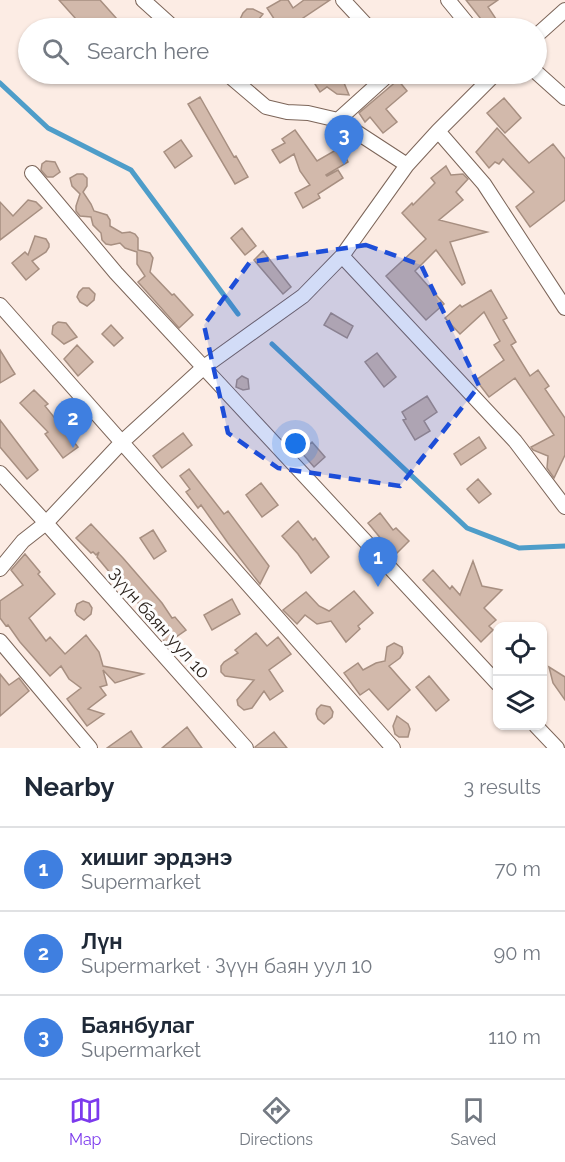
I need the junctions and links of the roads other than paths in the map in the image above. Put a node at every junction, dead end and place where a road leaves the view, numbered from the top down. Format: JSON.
{"nodes":[{"id":1,"x":143,"y":0,"type":"edge"},
{"id":2,"x":343,"y":0,"type":"edge"},
{"id":3,"x":448,"y":0,"type":"edge"},
{"id":4,"x":565,"y":9,"type":"edge"},
{"id":5,"x":163,"y":18,"type":"edge"},
{"id":6,"x":360,"y":18,"type":"edge"},
{"id":7,"x":463,"y":18,"type":"edge"},
{"id":8,"x":547,"y":26,"type":"edge"},
{"id":9,"x":547,"y":81,"type":"edge"},
{"id":10,"x":239,"y":84,"type":"edge"},
{"id":11,"x":378,"y":84,"type":"edge"},
{"id":12,"x":485,"y":84,"type":"edge"},
{"id":13,"x":565,"y":98,"type":"edge"},
{"id":14,"x":338,"y":120,"type":"junction"},
{"id":15,"x":438,"y":131,"type":"junction"},
{"id":16,"x":407,"y":165,"type":"junction"},
{"id":17,"x":32,"y":173,"type":"dead end"},
{"id":18,"x":342,"y":256,"type":"junction"},
{"id":19,"x":0,"y":305,"type":"edge"},
{"id":20,"x":565,"y":308,"type":"edge"},
{"id":21,"x":204,"y":367,"type":"junction"},
{"id":22,"x":122,"y":442,"type":"junction"},
{"id":23,"x":0,"y":473,"type":"edge"},
{"id":24,"x":565,"y":507,"type":"edge"},
{"id":25,"x":46,"y":522,"type":"junction"},
{"id":26,"x":0,"y":569,"type":"edge"},
{"id":27,"x":0,"y":641,"type":"edge"},
{"id":28,"x":493,"y":679,"type":"edge"},
{"id":29,"x":540,"y":730,"type":"edge"},
{"id":30,"x":90,"y":748,"type":"edge"},
{"id":31,"x":246,"y":748,"type":"edge"},
{"id":32,"x":393,"y":748,"type":"edge"},
{"id":33,"x":556,"y":748,"type":"edge"}],
"edges":[{"from":1,"to":5,"type":"street"},
{"from":2,"to":6,"type":"street"},
{"from":3,"to":7,"type":"street"},
{"from":4,"to":8,"type":"street"},
{"from":9,"to":13,"type":"street"},
{"from":10,"to":14,"type":"street"},
{"from":11,"to":14,"type":"street"},
{"from":12,"to":15,"type":"street"},
{"from":14,"to":16,"type":"street"},
{"from":15,"to":16,"type":"street"},
{"from":15,"to":20,"type":"street"},
{"from":16,"to":18,"type":"street"},
{"from":17,"to":21,"type":"street"},
{"from":18,"to":21,"type":"street"},
{"from":18,"to":24,"type":"street"},
{"from":19,"to":22,"type":"street"},
{"from":21,"to":22,"type":"street"},
{"from":21,"to":28,"type":"street"},
{"from":22,"to":25,"type":"street"},
{"from":22,"to":32,"type":"street"},
{"from":23,"to":25,"type":"street","name":"Зүүн баян уул 10"},
{"from":25,"to":26,"type":"street"},
{"from":25,"to":31,"type":"street","name":"Зүүн баян уул 10"},
{"from":27,"to":30,"type":"street"},
{"from":29,"to":33,"type":"street"}]}
